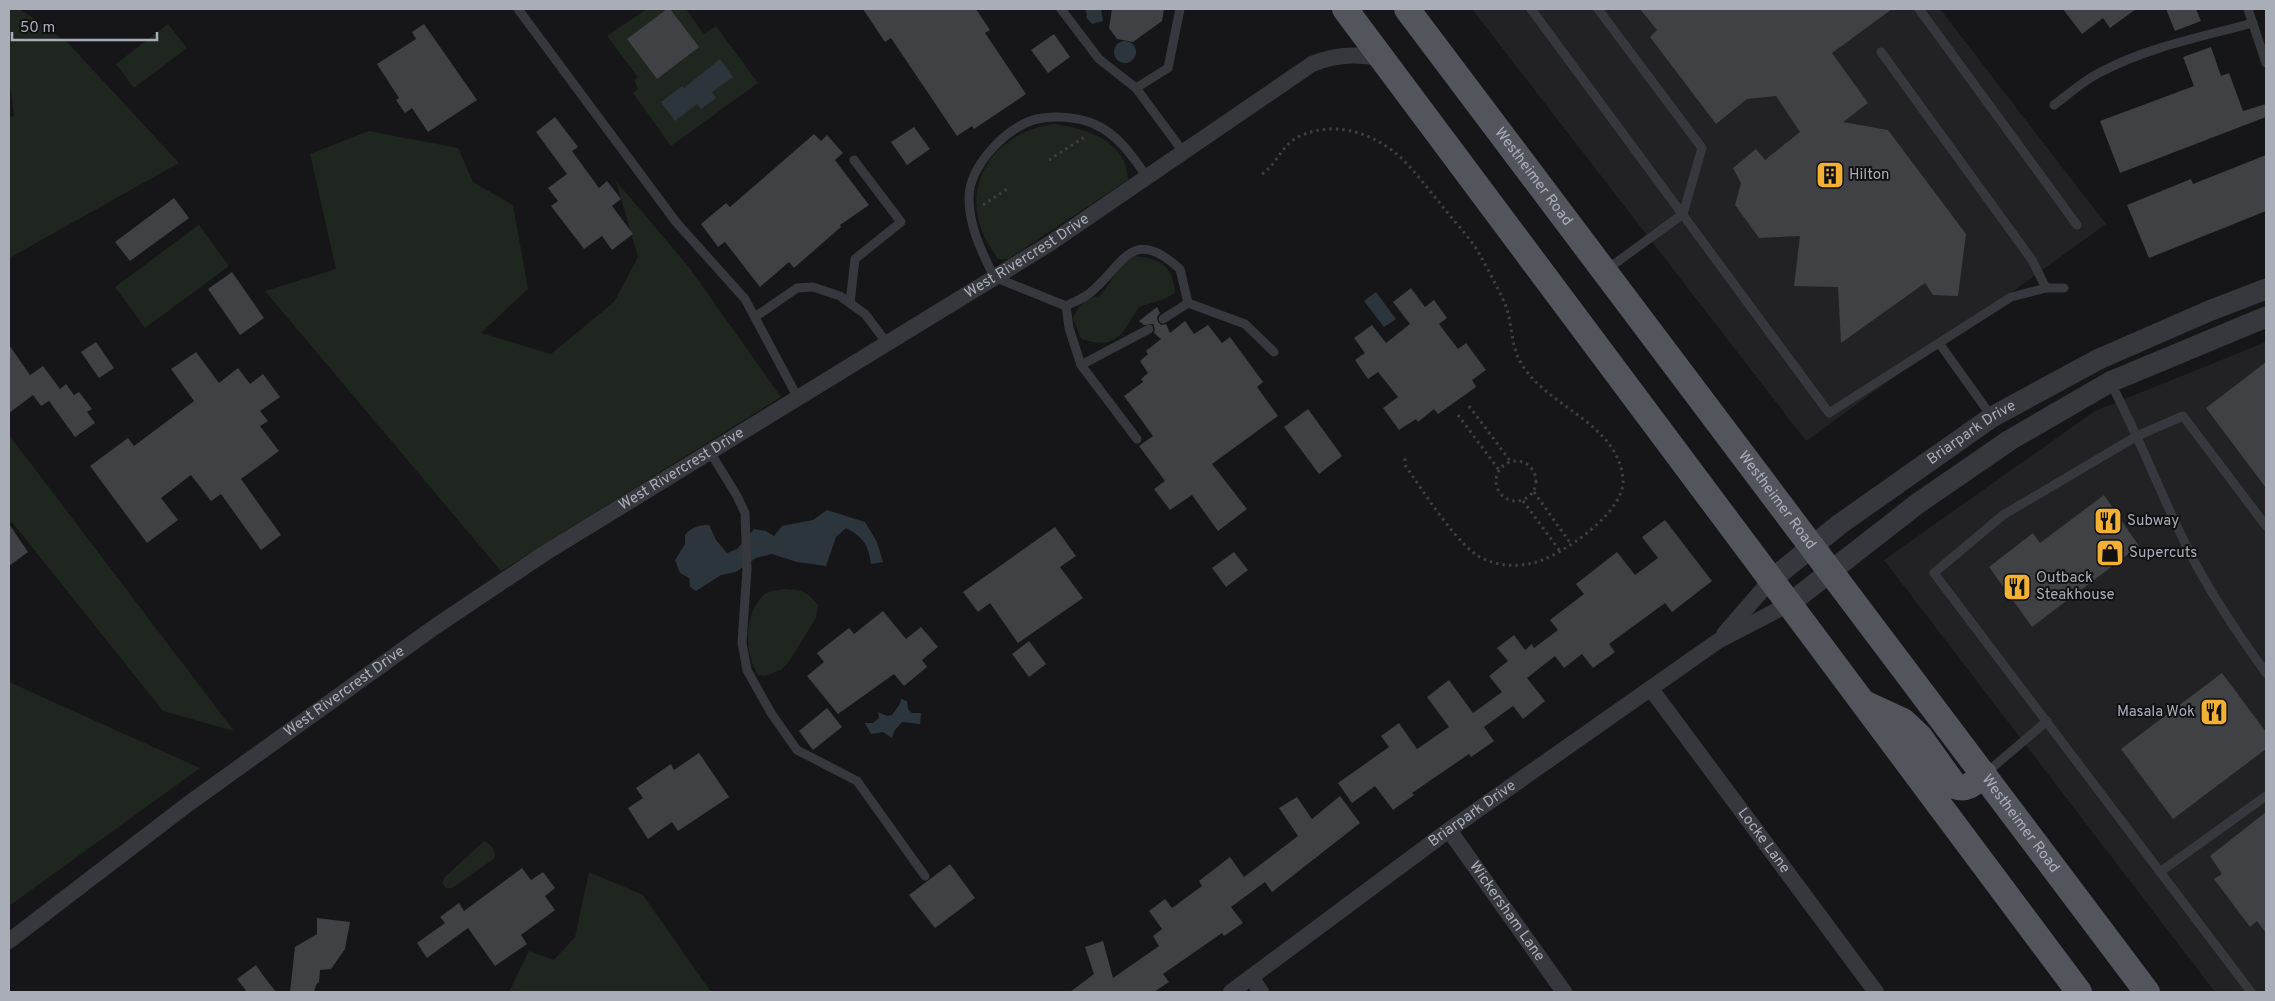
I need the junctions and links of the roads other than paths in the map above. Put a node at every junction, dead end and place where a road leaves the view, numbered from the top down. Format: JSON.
{"nodes":[{"id":1,"x":518,"y":9,"type":"edge"},
{"id":2,"x":1061,"y":9,"type":"edge"},
{"id":3,"x":1180,"y":9,"type":"edge"},
{"id":4,"x":1345,"y":9,"type":"edge"},
{"id":5,"x":1407,"y":9,"type":"edge"},
{"id":6,"x":1531,"y":9,"type":"edge"},
{"id":7,"x":1598,"y":9,"type":"edge"},
{"id":8,"x":1920,"y":9,"type":"edge"},
{"id":9,"x":2248,"y":9,"type":"edge"},
{"id":10,"x":2253,"y":23,"type":"junction"},
{"id":11,"x":1882,"y":52,"type":"dead end"},
{"id":12,"x":1383,"y":59,"type":"junction"},
{"id":13,"x":2266,"y":63,"type":"edge"},
{"id":14,"x":1136,"y":88,"type":"junction"},
{"id":15,"x":2054,"y":105,"type":"dead end"},
{"id":16,"x":1184,"y":153,"type":"junction"},
{"id":17,"x":854,"y":160,"type":"dead end"},
{"id":18,"x":1147,"y":177,"type":"junction"},
{"id":19,"x":1683,"y":214,"type":"junction"},
{"id":20,"x":2076,"y":225,"type":"dead end"},
{"id":21,"x":1605,"y":271,"type":"junction"},
{"id":22,"x":994,"y":278,"type":"junction"},
{"id":23,"x":2046,"y":288,"type":"junction"},
{"id":24,"x":2064,"y":288,"type":"dead end"},
{"id":25,"x":2266,"y":289,"type":"edge"},
{"id":26,"x":850,"y":303,"type":"junction"},
{"id":27,"x":1188,"y":303,"type":"junction"},
{"id":28,"x":1066,"y":306,"type":"junction"},
{"id":29,"x":755,"y":317,"type":"junction"},
{"id":30,"x":2266,"y":317,"type":"edge"},
{"id":31,"x":1163,"y":319,"type":"dead end"},
{"id":32,"x":1149,"y":329,"type":"dead end"},
{"id":33,"x":887,"y":343,"type":"junction"},
{"id":34,"x":1939,"y":343,"type":"junction"},
{"id":35,"x":1274,"y":352,"type":"dead end"},
{"id":36,"x":2098,"y":359,"type":"junction"},
{"id":37,"x":1081,"y":364,"type":"junction"},
{"id":38,"x":2110,"y":382,"type":"junction"},
{"id":39,"x":798,"y":398,"type":"junction"},
{"id":40,"x":1992,"y":417,"type":"junction"},
{"id":41,"x":2137,"y":436,"type":"junction"},
{"id":42,"x":1137,"y":439,"type":"dead end"},
{"id":43,"x":710,"y":452,"type":"junction"},
{"id":44,"x":2266,"y":526,"type":"edge"},
{"id":45,"x":1812,"y":546,"type":"junction"},
{"id":46,"x":1832,"y":572,"type":"junction"},
{"id":47,"x":1771,"y":580,"type":"junction"},
{"id":48,"x":1789,"y":604,"type":"junction"},
{"id":49,"x":1718,"y":641,"type":"junction"},
{"id":50,"x":2266,"y":673,"type":"edge"},
{"id":51,"x":1651,"y":689,"type":"junction"},
{"id":52,"x":1861,"y":702,"type":"junction"},
{"id":53,"x":2046,"y":721,"type":"junction"},
{"id":54,"x":1984,"y":774,"type":"junction"},
{"id":55,"x":2266,"y":796,"type":"edge"},
{"id":56,"x":1449,"y":830,"type":"junction"},
{"id":57,"x":2160,"y":872,"type":"junction"},
{"id":58,"x":925,"y":876,"type":"dead end"},
{"id":59,"x":9,"y":940,"type":"edge"},
{"id":60,"x":1251,"y":977,"type":"junction"},
{"id":61,"x":1231,"y":992,"type":"edge"},
{"id":62,"x":1261,"y":992,"type":"edge"},
{"id":63,"x":1564,"y":992,"type":"edge"},
{"id":64,"x":1876,"y":992,"type":"edge"},
{"id":65,"x":2079,"y":992,"type":"edge"},
{"id":66,"x":2147,"y":992,"type":"edge"},
{"id":67,"x":2251,"y":992,"type":"edge"}],
"edges":[{"from":1,"to":29,"type":"lane"},
{"from":2,"to":14,"type":"lane"},
{"from":3,"to":14,"type":"lane"},
{"from":4,"to":12,"type":"main road"},
{"from":5,"to":21,"type":"main road","name":"Westheimer Road"},
{"from":6,"to":19,"type":"lane"},
{"from":7,"to":19,"type":"lane"},
{"from":8,"to":20,"type":"lane"},
{"from":9,"to":10,"type":"lane"},
{"from":10,"to":13,"type":"lane"},
{"from":10,"to":15,"type":"lane"},
{"from":11,"to":23,"type":"lane"},
{"from":12,"to":16,"type":"street","name":"West Rivercrest Drive"},
{"from":12,"to":47,"type":"main road"},
{"from":14,"to":16,"type":"lane"},
{"from":16,"to":18,"type":"street","name":"West Rivercrest Drive"},
{"from":17,"to":26,"type":"lane"},
{"from":18,"to":22,"type":"street","name":"West Rivercrest Drive"},
{"from":18,"to":22,"type":"lane"},
{"from":19,"to":21,"type":"lane"},
{"from":19,"to":34,"type":"lane"},
{"from":21,"to":45,"type":"main road","name":"Westheimer Road"},
{"from":22,"to":28,"type":"lane"},
{"from":22,"to":33,"type":"street","name":"West Rivercrest Drive"},
{"from":23,"to":24,"type":"lane"},
{"from":23,"to":34,"type":"lane"},
{"from":25,"to":36,"type":"street","name":"Briarpark Drive"},
{"from":26,"to":29,"type":"lane"},
{"from":26,"to":33,"type":"lane"},
{"from":27,"to":28,"type":"lane"},
{"from":27,"to":31,"type":"lane"},
{"from":27,"to":35,"type":"lane"},
{"from":28,"to":37,"type":"lane"},
{"from":29,"to":39,"type":"lane"},
{"from":30,"to":38,"type":"street","name":"Briarpark Drive"},
{"from":32,"to":37,"type":"lane"},
{"from":33,"to":39,"type":"street","name":"West Rivercrest Drive"},
{"from":34,"to":40,"type":"lane"},
{"from":36,"to":38,"type":"street"},
{"from":36,"to":40,"type":"street","name":"Briarpark Drive"},
{"from":37,"to":42,"type":"lane"},
{"from":38,"to":41,"type":"lane"},
{"from":38,"to":46,"type":"street","name":"Briarpark Drive"},
{"from":39,"to":43,"type":"street","name":"West Rivercrest Drive"},
{"from":40,"to":45,"type":"street","name":"Briarpark Drive"},
{"from":41,"to":44,"type":"lane"},
{"from":41,"to":50,"type":"lane"},
{"from":41,"to":53,"type":"lane"},
{"from":43,"to":58,"type":"lane"},
{"from":43,"to":59,"type":"street","name":"West Rivercrest Drive"},
{"from":45,"to":46,"type":"main road","name":"Westheimer Road"},
{"from":45,"to":47,"type":"street","name":"Briarpark Drive"},
{"from":46,"to":48,"type":"street","name":"Briarpark Drive"},
{"from":46,"to":54,"type":"main road","name":"Westheimer Road"},
{"from":47,"to":48,"type":"main road"},
{"from":47,"to":49,"type":"street","name":"Briarpark Drive"},
{"from":48,"to":49,"type":"street","name":"Briarpark Drive"},
{"from":48,"to":52,"type":"main road"},
{"from":49,"to":51,"type":"street","name":"Briarpark Drive"},
{"from":51,"to":56,"type":"street","name":"Briarpark Drive"},
{"from":51,"to":64,"type":"street","name":"Locke Lane"},
{"from":52,"to":54,"type":"main road"},
{"from":52,"to":65,"type":"main road"},
{"from":53,"to":54,"type":"lane"},
{"from":53,"to":57,"type":"lane"},
{"from":54,"to":66,"type":"main road","name":"Westheimer Road"},
{"from":55,"to":57,"type":"lane"},
{"from":56,"to":60,"type":"street","name":"Briarpark Drive"},
{"from":56,"to":63,"type":"street","name":"Wickersham Lane"},
{"from":57,"to":67,"type":"lane"},
{"from":60,"to":61,"type":"street","name":"Briarpark Drive"},
{"from":60,"to":62,"type":"street"}]}
